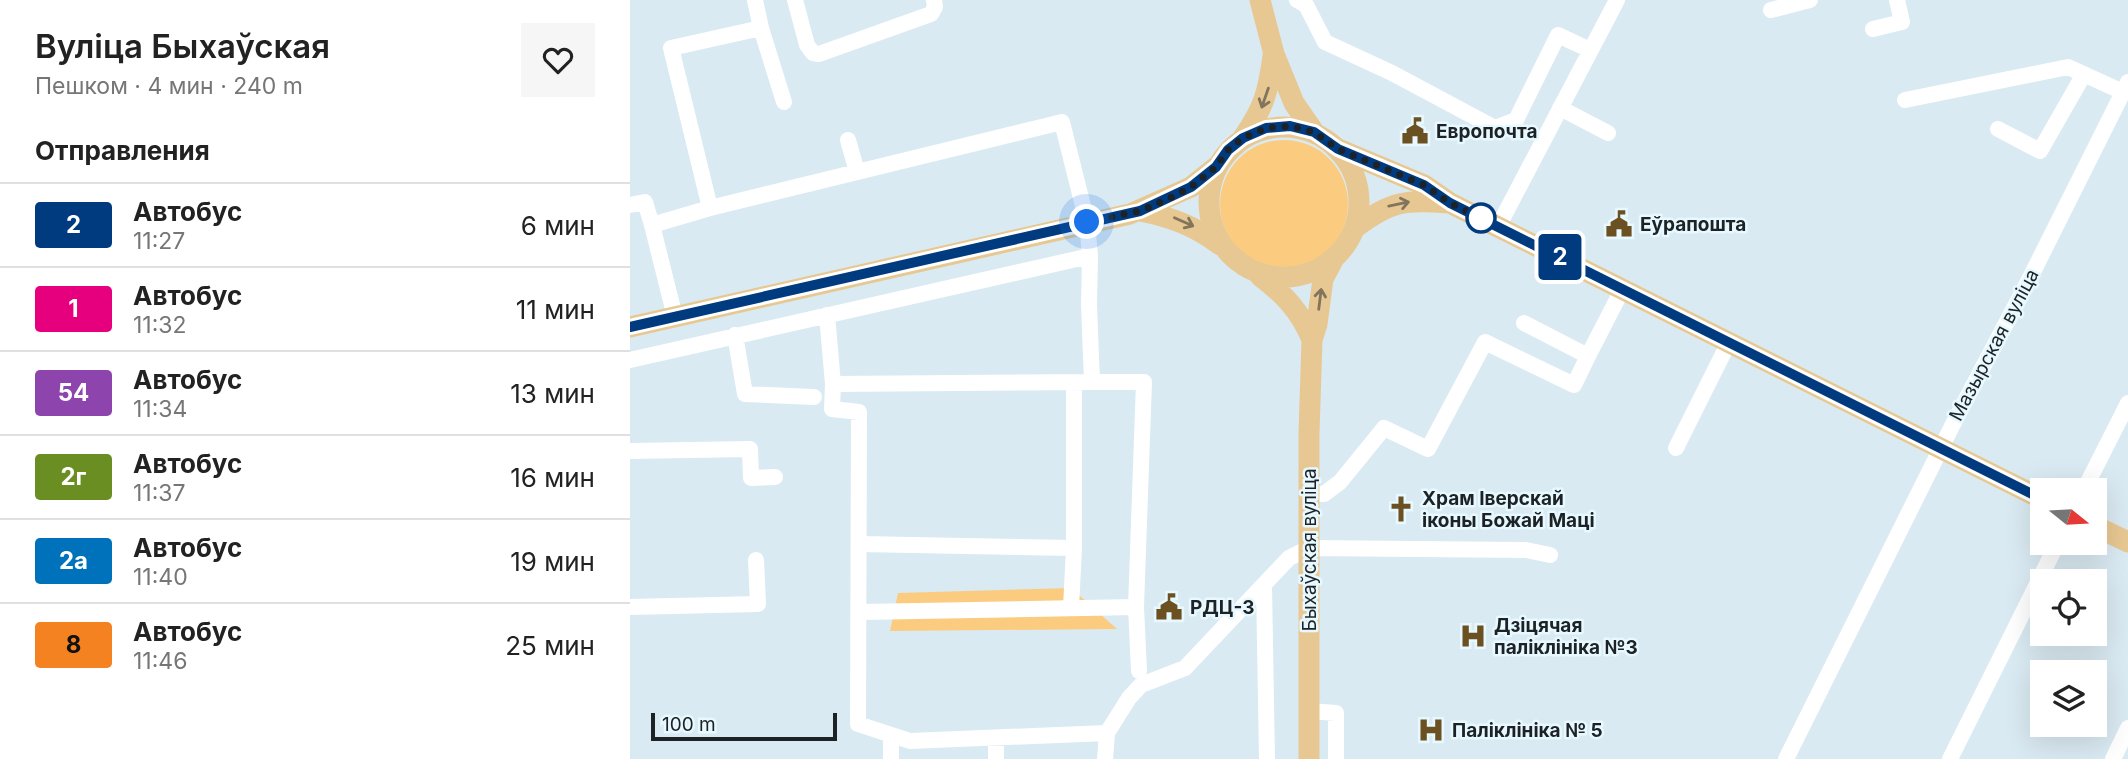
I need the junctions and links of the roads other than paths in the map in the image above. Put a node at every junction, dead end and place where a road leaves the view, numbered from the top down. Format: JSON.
{"nodes":[{"id":1,"x":755,"y":0,"type":"edge"},
{"id":2,"x":795,"y":0,"type":"edge"},
{"id":3,"x":933,"y":0,"type":"edge"},
{"id":4,"x":1260,"y":0,"type":"edge"},
{"id":5,"x":1297,"y":0,"type":"edge"},
{"id":6,"x":1617,"y":0,"type":"edge"},
{"id":7,"x":1810,"y":0,"type":"edge"},
{"id":8,"x":1898,"y":0,"type":"edge"},
{"id":9,"x":1771,"y":10,"type":"dead end"},
{"id":10,"x":761,"y":28,"type":"junction"},
{"id":11,"x":1873,"y":29,"type":"dead end"},
{"id":12,"x":1590,"y":50,"type":"junction"},
{"id":13,"x":1274,"y":54,"type":"junction"},
{"id":14,"x":2084,"y":74,"type":"junction"},
{"id":15,"x":2125,"y":87,"type":"edge"},
{"id":16,"x":1905,"y":100,"type":"dead end"},
{"id":17,"x":784,"y":102,"type":"dead end"},
{"id":18,"x":1560,"y":108,"type":"junction"},
{"id":19,"x":1998,"y":129,"type":"dead end"},
{"id":20,"x":1314,"y":132,"type":"junction"},
{"id":21,"x":1608,"y":133,"type":"dead end"},
{"id":22,"x":1243,"y":138,"type":"junction"},
{"id":23,"x":848,"y":140,"type":"dead end"},
{"id":24,"x":1338,"y":149,"type":"junction"},
{"id":25,"x":1216,"y":167,"type":"junction"},
{"id":26,"x":857,"y":172,"type":"junction"},
{"id":27,"x":1450,"y":203,"type":"junction"},
{"id":28,"x":630,"y":205,"type":"edge"},
{"id":29,"x":710,"y":208,"type":"junction"},
{"id":30,"x":1140,"y":211,"type":"junction"},
{"id":31,"x":1087,"y":222,"type":"junction"},
{"id":32,"x":652,"y":225,"type":"junction"},
{"id":33,"x":1498,"y":227,"type":"junction"},
{"id":34,"x":1355,"y":228,"type":"junction"},
{"id":35,"x":1222,"y":246,"type":"junction"},
{"id":36,"x":1090,"y":256,"type":"junction"},
{"id":37,"x":1332,"y":260,"type":"junction"},
{"id":38,"x":1255,"y":272,"type":"junction"},
{"id":39,"x":1623,"y":288,"type":"junction"},
{"id":40,"x":712,"y":308,"type":"junction"},
{"id":41,"x":827,"y":315,"type":"junction"},
{"id":42,"x":675,"y":317,"type":"junction"},
{"id":43,"x":1524,"y":323,"type":"dead end"},
{"id":44,"x":630,"y":327,"type":"edge"},
{"id":45,"x":727,"y":337,"type":"junction"},
{"id":46,"x":1312,"y":340,"type":"junction"},
{"id":47,"x":1729,"y":342,"type":"junction"},
{"id":48,"x":1588,"y":356,"type":"junction"},
{"id":49,"x":630,"y":360,"type":"edge"},
{"id":50,"x":1092,"y":382,"type":"junction"},
{"id":51,"x":1074,"y":383,"type":"junction"},
{"id":52,"x":833,"y":384,"type":"junction"},
{"id":53,"x":814,"y":397,"type":"dead end"},
{"id":54,"x":2128,"y":403,"type":"edge"},
{"id":55,"x":1676,"y":448,"type":"dead end"},
{"id":56,"x":1941,"y":449,"type":"junction"},
{"id":57,"x":630,"y":451,"type":"edge"},
{"id":58,"x":775,"y":477,"type":"dead end"},
{"id":59,"x":2090,"y":478,"type":"edge"},
{"id":60,"x":2030,"y":493,"type":"edge"},
{"id":61,"x":1310,"y":494,"type":"junction"},
{"id":62,"x":2107,"y":532,"type":"edge"},
{"id":63,"x":2128,"y":542,"type":"edge"},
{"id":64,"x":860,"y":544,"type":"junction"},
{"id":65,"x":1074,"y":548,"type":"junction"},
{"id":66,"x":1309,"y":548,"type":"junction"},
{"id":67,"x":1550,"y":555,"type":"dead end"},
{"id":68,"x":2052,"y":555,"type":"edge"},
{"id":69,"x":756,"y":560,"type":"dead end"},
{"id":70,"x":1264,"y":586,"type":"junction"},
{"id":71,"x":630,"y":607,"type":"edge"},
{"id":72,"x":1136,"y":607,"type":"junction"},
{"id":73,"x":1071,"y":608,"type":"junction"},
{"id":74,"x":860,"y":612,"type":"junction"},
{"id":75,"x":1139,"y":671,"type":"dead end"},
{"id":76,"x":1309,"y":711,"type":"junction"},
{"id":77,"x":2128,"y":728,"type":"edge"},
{"id":78,"x":1107,"y":733,"type":"junction"},
{"id":79,"x":891,"y":735,"type":"junction"},
{"id":80,"x":996,"y":738,"type":"junction"},
{"id":81,"x":891,"y":759,"type":"edge"},
{"id":82,"x":996,"y":759,"type":"edge"},
{"id":83,"x":1105,"y":759,"type":"edge"},
{"id":84,"x":1268,"y":759,"type":"edge"},
{"id":85,"x":1309,"y":759,"type":"edge"},
{"id":86,"x":1336,"y":759,"type":"edge"},
{"id":87,"x":1786,"y":759,"type":"edge"},
{"id":88,"x":1950,"y":759,"type":"edge"},
{"id":89,"x":2113,"y":759,"type":"edge"}],
"edges":[{"from":1,"to":10,"type":"street"},
{"from":2,"to":3,"type":"street"},
{"from":4,"to":13,"type":"main road"},
{"from":5,"to":12,"type":"street"},
{"from":6,"to":12,"type":"street"},
{"from":7,"to":9,"type":"street"},
{"from":8,"to":11,"type":"street"},
{"from":10,"to":17,"type":"street"},
{"from":10,"to":29,"type":"street"},
{"from":12,"to":18,"type":"street"},
{"from":13,"to":20,"type":"main road"},
{"from":13,"to":22,"type":"main road","one_way":true},
{"from":14,"to":15,"type":"street"},
{"from":14,"to":16,"type":"street"},
{"from":14,"to":19,"type":"street"},
{"from":15,"to":56,"type":"street","name":"Мазырская вуліца"},
{"from":18,"to":21,"type":"street"},
{"from":18,"to":33,"type":"street"},
{"from":20,"to":22,"type":"main road"},
{"from":20,"to":24,"type":"main road"},
{"from":22,"to":25,"type":"main road"},
{"from":23,"to":26,"type":"street"},
{"from":24,"to":27,"type":"main road"},
{"from":24,"to":34,"type":"main road"},
{"from":25,"to":30,"type":"main road"},
{"from":25,"to":35,"type":"main road"},
{"from":26,"to":29,"type":"street"},
{"from":26,"to":31,"type":"street"},
{"from":27,"to":33,"type":"main road"},
{"from":34,"to":27,"type":"main road","one_way":true},
{"from":28,"to":32,"type":"street"},
{"from":29,"to":32,"type":"street"},
{"from":30,"to":31,"type":"main road"},
{"from":30,"to":35,"type":"main road","one_way":true},
{"from":31,"to":36,"type":"street"},
{"from":31,"to":40,"type":"main road"},
{"from":32,"to":42,"type":"street"},
{"from":33,"to":39,"type":"main road"},
{"from":34,"to":37,"type":"main road"},
{"from":35,"to":38,"type":"main road"},
{"from":36,"to":41,"type":"street"},
{"from":36,"to":50,"type":"street"},
{"from":37,"to":38,"type":"main road"},
{"from":46,"to":37,"type":"main road","name":"Быхаўская вуліца","one_way":true},
{"from":38,"to":46,"type":"main road","name":"Быхаўская вуліца"},
{"from":39,"to":47,"type":"main road"},
{"from":39,"to":48,"type":"street"},
{"from":40,"to":42,"type":"main road"},
{"from":40,"to":45,"type":"street"},
{"from":41,"to":45,"type":"street"},
{"from":41,"to":52,"type":"street"},
{"from":42,"to":44,"type":"main road"},
{"from":43,"to":48,"type":"street"},
{"from":45,"to":49,"type":"street"},
{"from":45,"to":53,"type":"street"},
{"from":46,"to":61,"type":"main road","name":"Быхаўская вуліца"},
{"from":47,"to":55,"type":"street"},
{"from":47,"to":56,"type":"main road"},
{"from":48,"to":61,"type":"street"},
{"from":50,"to":51,"type":"street"},
{"from":50,"to":72,"type":"street"},
{"from":51,"to":52,"type":"street"},
{"from":51,"to":65,"type":"street"},
{"from":52,"to":64,"type":"street"},
{"from":54,"to":59,"type":"street"},
{"from":56,"to":60,"type":"main road"},
{"from":56,"to":87,"type":"street","name":"Мазырская вуліца"},
{"from":57,"to":58,"type":"street"},
{"from":61,"to":66,"type":"main road","name":"Быхаўская вуліца"},
{"from":62,"to":63,"type":"main road"},
{"from":64,"to":65,"type":"street"},
{"from":64,"to":74,"type":"street"},
{"from":65,"to":73,"type":"street"},
{"from":66,"to":67,"type":"street"},
{"from":66,"to":70,"type":"street"},
{"from":66,"to":76,"type":"main road","name":"Быхаўская вуліца"},
{"from":68,"to":88,"type":"street"},
{"from":69,"to":71,"type":"street"},
{"from":70,"to":78,"type":"street"},
{"from":70,"to":84,"type":"street"},
{"from":72,"to":73,"type":"street"},
{"from":72,"to":75,"type":"street"},
{"from":73,"to":74,"type":"street"},
{"from":74,"to":79,"type":"street"},
{"from":76,"to":85,"type":"main road","name":"Быхаўская вуліца"},
{"from":76,"to":86,"type":"street"},
{"from":77,"to":89,"type":"street"},
{"from":78,"to":80,"type":"street"},
{"from":78,"to":83,"type":"street"},
{"from":79,"to":80,"type":"street"},
{"from":79,"to":81,"type":"street"},
{"from":80,"to":82,"type":"street"}]}
